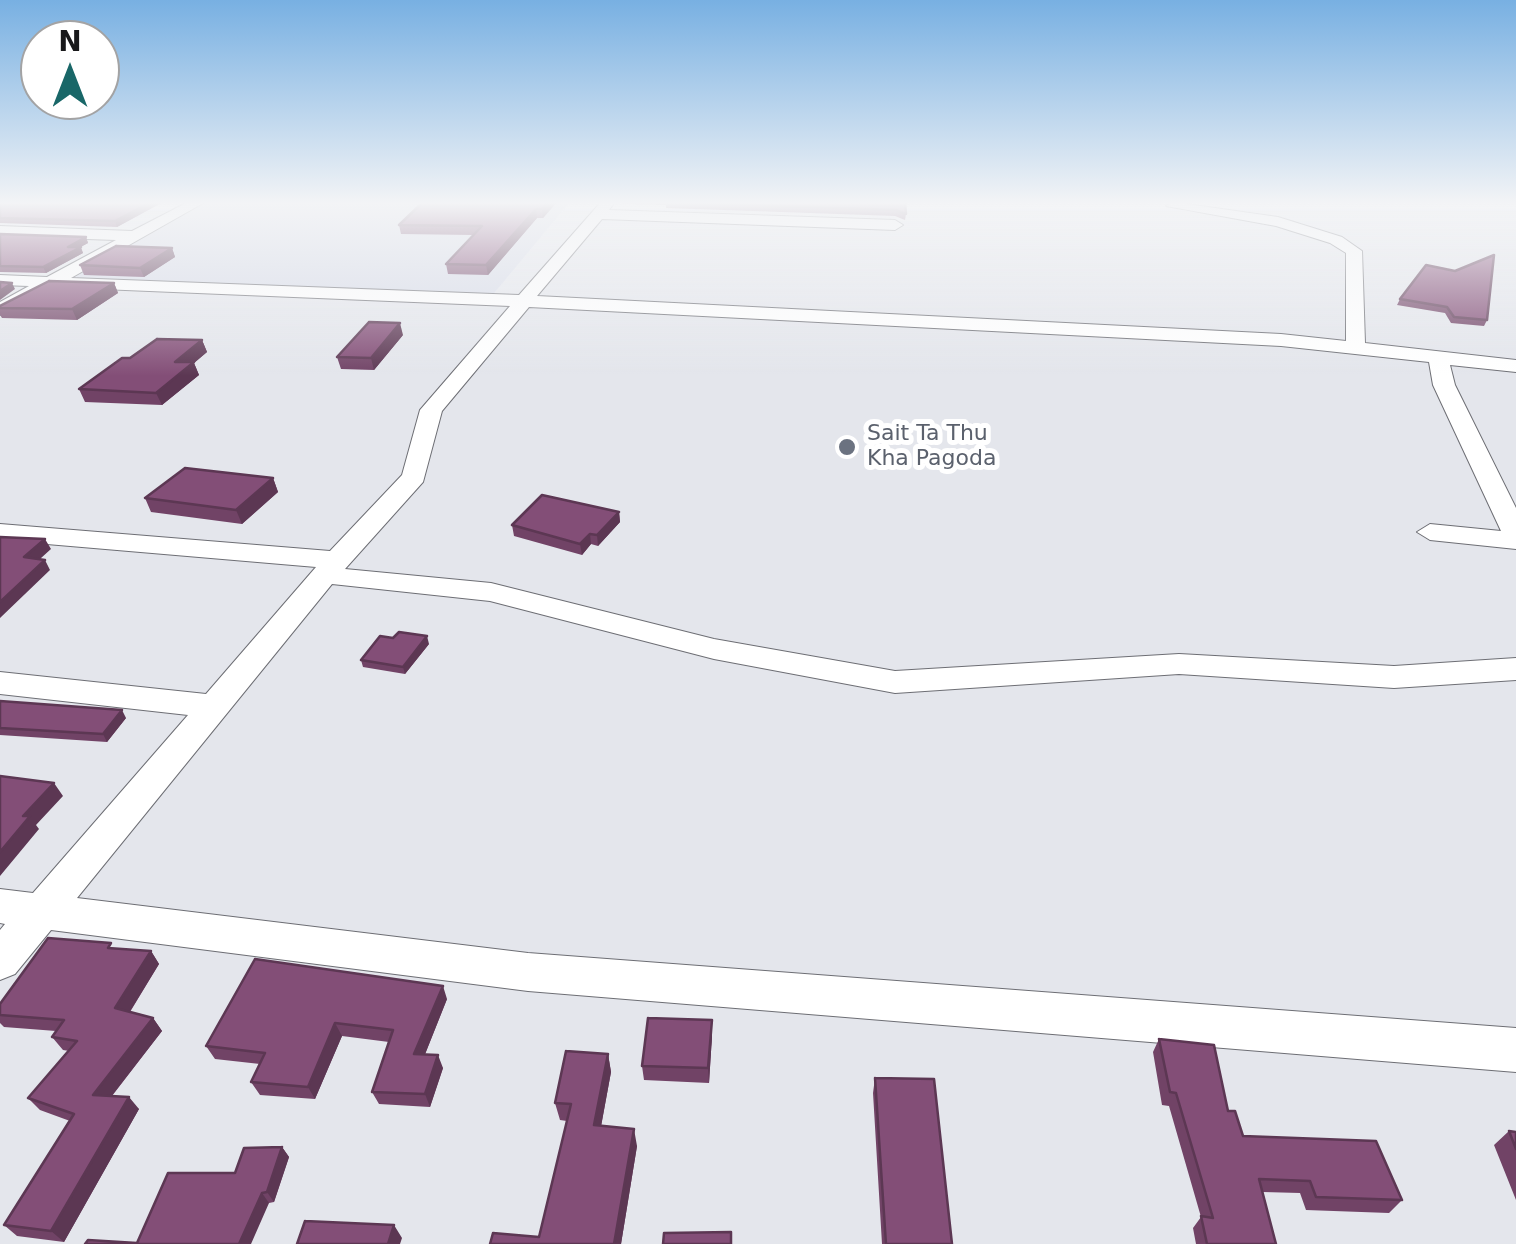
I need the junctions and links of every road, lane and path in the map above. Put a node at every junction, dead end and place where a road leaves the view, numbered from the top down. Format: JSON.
{"nodes":[{"id":1,"x":88,"y":260,"type":"edge"},
{"id":2,"x":557,"y":260,"type":"edge"},
{"id":3,"x":1355,"y":260,"type":"edge"},
{"id":4,"x":0,"y":280,"type":"edge"},
{"id":5,"x":47,"y":282,"type":"junction"},
{"id":6,"x":521,"y":301,"type":"junction"},
{"id":7,"x":0,"y":309,"type":"edge"},
{"id":8,"x":1356,"y":348,"type":"junction"},
{"id":9,"x":1438,"y":358,"type":"junction"},
{"id":10,"x":1516,"y":366,"type":"edge"},
{"id":11,"x":0,"y":532,"type":"edge"},
{"id":12,"x":1430,"y":532,"type":"dead end"},
{"id":13,"x":1516,"y":538,"type":"edge"},
{"id":14,"x":330,"y":567,"type":"junction"},
{"id":15,"x":1516,"y":669,"type":"edge"},
{"id":16,"x":0,"y":683,"type":"edge"},
{"id":17,"x":213,"y":706,"type":"junction"},
{"id":18,"x":20,"y":909,"type":"edge"},
{"id":19,"x":0,"y":961,"type":"edge"},
{"id":20,"x":1516,"y":1050,"type":"edge"}],
"edges":[{"from":1,"to":5,"type":"street"},
{"from":2,"to":6,"type":"street"},
{"from":3,"to":8,"type":"street"},
{"from":4,"to":5,"type":"street"},
{"from":5,"to":6,"type":"street"},
{"from":5,"to":7,"type":"street"},
{"from":6,"to":8,"type":"street"},
{"from":6,"to":14,"type":"street"},
{"from":8,"to":9,"type":"street"},
{"from":9,"to":10,"type":"street"},
{"from":9,"to":13,"type":"street"},
{"from":11,"to":14,"type":"street"},
{"from":12,"to":13,"type":"street"},
{"from":14,"to":15,"type":"street"},
{"from":14,"to":17,"type":"street"},
{"from":16,"to":17,"type":"street"},
{"from":17,"to":18,"type":"street"},
{"from":18,"to":19,"type":"street"},
{"from":18,"to":20,"type":"street"}]}
